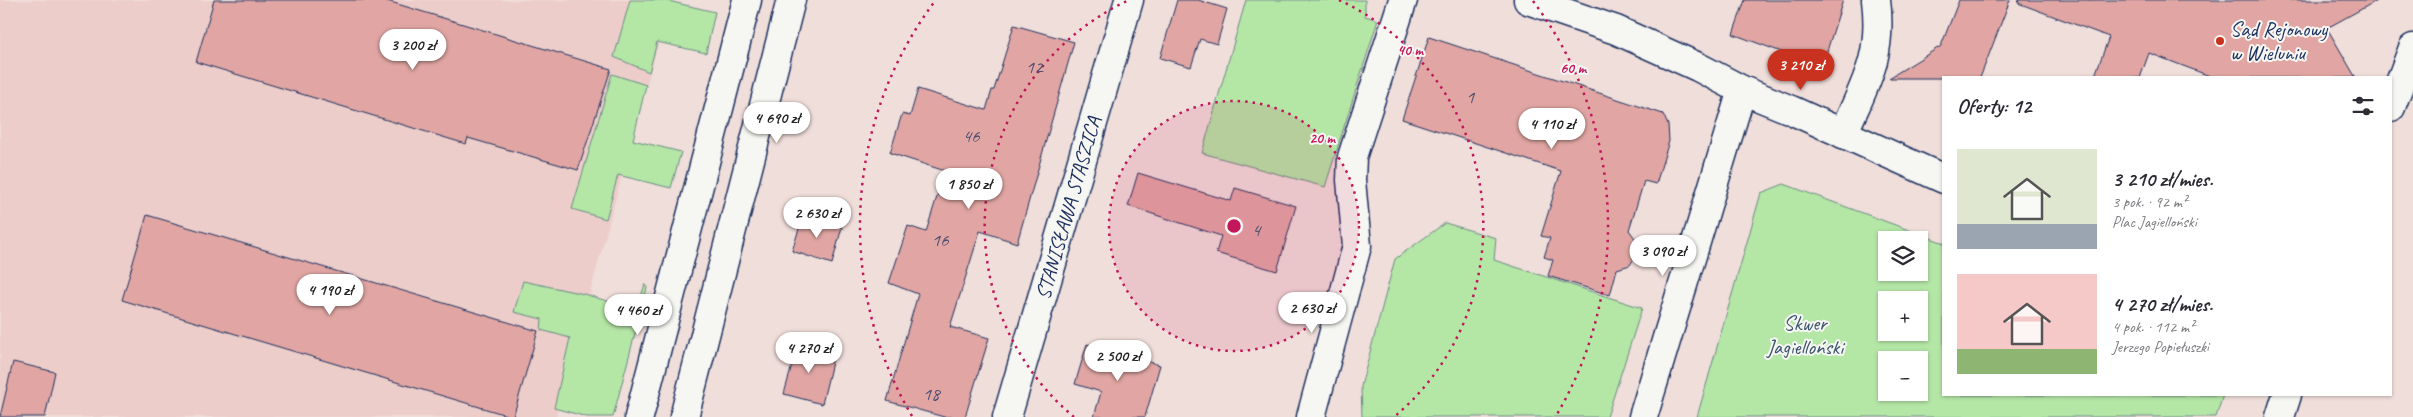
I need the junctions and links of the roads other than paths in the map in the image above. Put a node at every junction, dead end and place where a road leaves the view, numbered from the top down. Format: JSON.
{"nodes":[{"id":1,"x":747,"y":0,"type":"edge"},
{"id":2,"x":791,"y":0,"type":"edge"},
{"id":3,"x":1129,"y":0,"type":"edge"},
{"id":4,"x":1403,"y":0,"type":"edge"},
{"id":5,"x":1528,"y":0,"type":"edge"},
{"id":6,"x":1876,"y":0,"type":"edge"},
{"id":7,"x":2413,"y":48,"type":"edge"},
{"id":8,"x":1742,"y":90,"type":"junction"},
{"id":9,"x":2392,"y":104,"type":"edge"},
{"id":10,"x":1843,"y":134,"type":"junction"},
{"id":11,"x":1942,"y":178,"type":"edge"},
{"id":12,"x":2287,"y":396,"type":"edge"},
{"id":13,"x":639,"y":417,"type":"edge"},
{"id":14,"x":684,"y":417,"type":"edge"},
{"id":15,"x":1007,"y":417,"type":"edge"},
{"id":16,"x":1311,"y":417,"type":"edge"},
{"id":17,"x":1643,"y":417,"type":"edge"},
{"id":18,"x":2280,"y":417,"type":"edge"}],
"edges":[{"from":1,"to":13,"type":"street"},
{"from":2,"to":14,"type":"street"},
{"from":3,"to":15,"type":"street","name":"STANISŁAWA STASZICA"},
{"from":4,"to":16,"type":"street"},
{"from":5,"to":8,"type":"street"},
{"from":6,"to":10,"type":"street"},
{"from":7,"to":9,"type":"street"},
{"from":8,"to":10,"type":"street"},
{"from":8,"to":17,"type":"street"},
{"from":10,"to":11,"type":"street"},
{"from":12,"to":18,"type":"street"}]}
